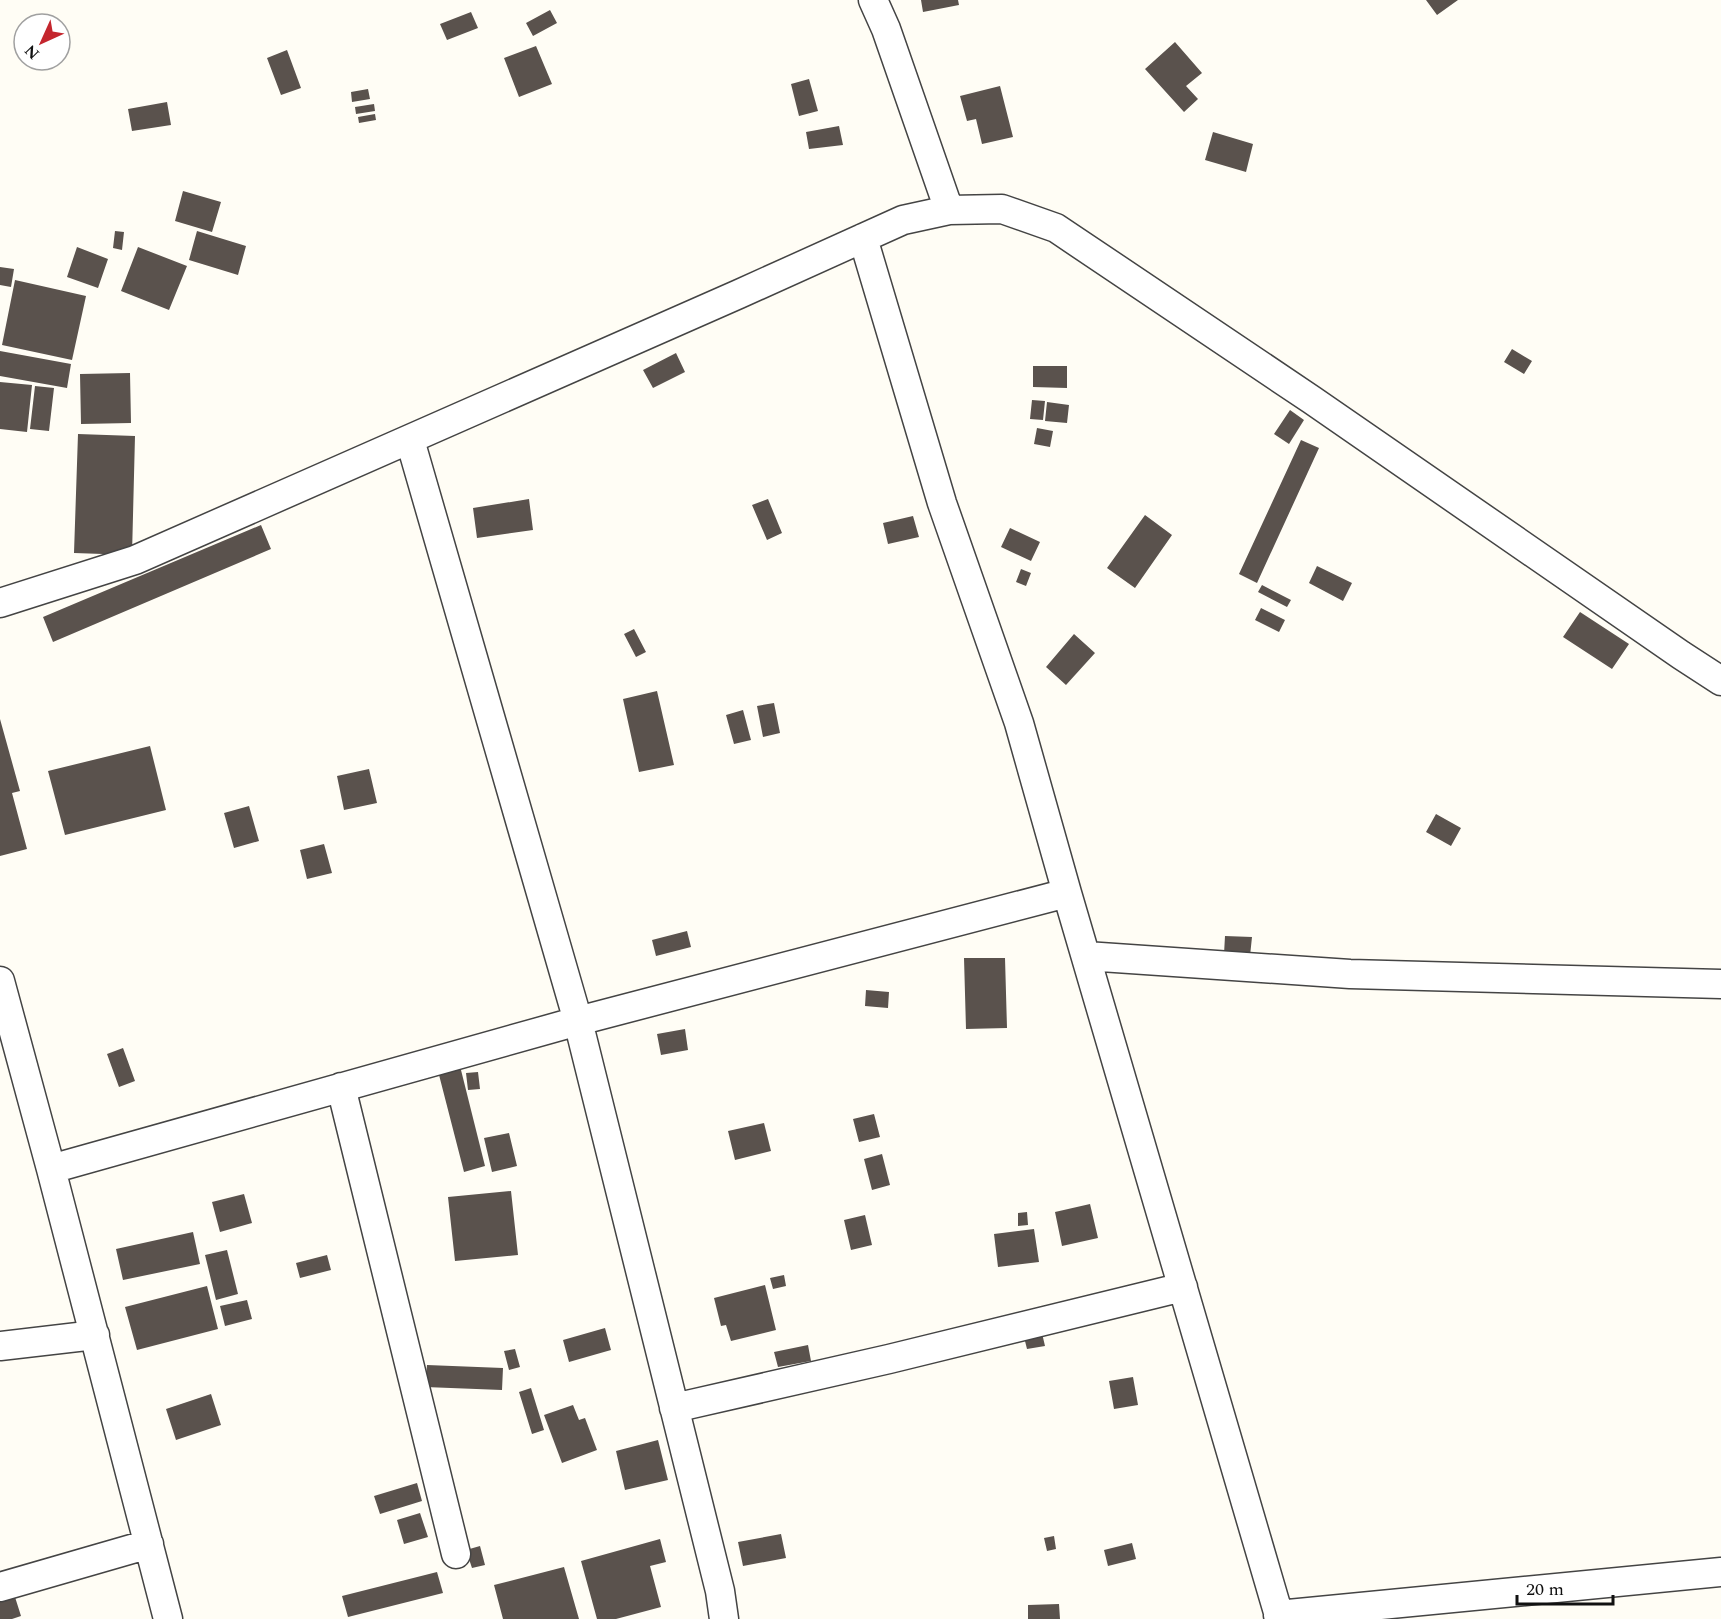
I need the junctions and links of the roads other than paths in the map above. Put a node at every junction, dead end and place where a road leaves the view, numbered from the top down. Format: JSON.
{"nodes":[{"id":1,"x":873,"y":0,"type":"edge"},
{"id":2,"x":949,"y":210,"type":"junction"},
{"id":3,"x":863,"y":238,"type":"junction"},
{"id":4,"x":410,"y":440,"type":"junction"},
{"id":5,"x":0,"y":603,"type":"edge"},
{"id":6,"x":1721,"y":681,"type":"edge"},
{"id":7,"x":1067,"y":893,"type":"junction"},
{"id":8,"x":1086,"y":956,"type":"junction"},
{"id":9,"x":0,"y":981,"type":"edge"},
{"id":10,"x":1721,"y":984,"type":"edge"},
{"id":11,"x":578,"y":1021,"type":"junction"},
{"id":12,"x":341,"y":1087,"type":"junction"},
{"id":13,"x":51,"y":1168,"type":"junction"},
{"id":14,"x":1183,"y":1287,"type":"junction"},
{"id":15,"x":95,"y":1335,"type":"junction"},
{"id":16,"x":0,"y":1346,"type":"edge"},
{"id":17,"x":674,"y":1408,"type":"junction"},
{"id":18,"x":149,"y":1544,"type":"junction"},
{"id":19,"x":456,"y":1554,"type":"dead end"},
{"id":20,"x":1721,"y":1572,"type":"edge"},
{"id":21,"x":0,"y":1587,"type":"edge"},
{"id":22,"x":1279,"y":1617,"type":"edge"},
{"id":23,"x":168,"y":1619,"type":"edge"},
{"id":24,"x":724,"y":1619,"type":"edge"}],
"edges":[{"from":1,"to":2,"type":"street"},
{"from":2,"to":3,"type":"street"},
{"from":2,"to":6,"type":"street"},
{"from":3,"to":4,"type":"street"},
{"from":3,"to":7,"type":"street"},
{"from":4,"to":5,"type":"street"},
{"from":4,"to":11,"type":"street"},
{"from":7,"to":8,"type":"street"},
{"from":7,"to":11,"type":"street"},
{"from":8,"to":10,"type":"street"},
{"from":8,"to":14,"type":"street"},
{"from":9,"to":13,"type":"street"},
{"from":11,"to":12,"type":"street"},
{"from":11,"to":17,"type":"street"},
{"from":12,"to":13,"type":"street"},
{"from":12,"to":19,"type":"street"},
{"from":13,"to":15,"type":"street"},
{"from":14,"to":17,"type":"street"},
{"from":14,"to":22,"type":"street"},
{"from":15,"to":16,"type":"street"},
{"from":15,"to":18,"type":"street"},
{"from":17,"to":24,"type":"street"},
{"from":18,"to":21,"type":"street"},
{"from":18,"to":23,"type":"street"},
{"from":20,"to":22,"type":"street"}]}
